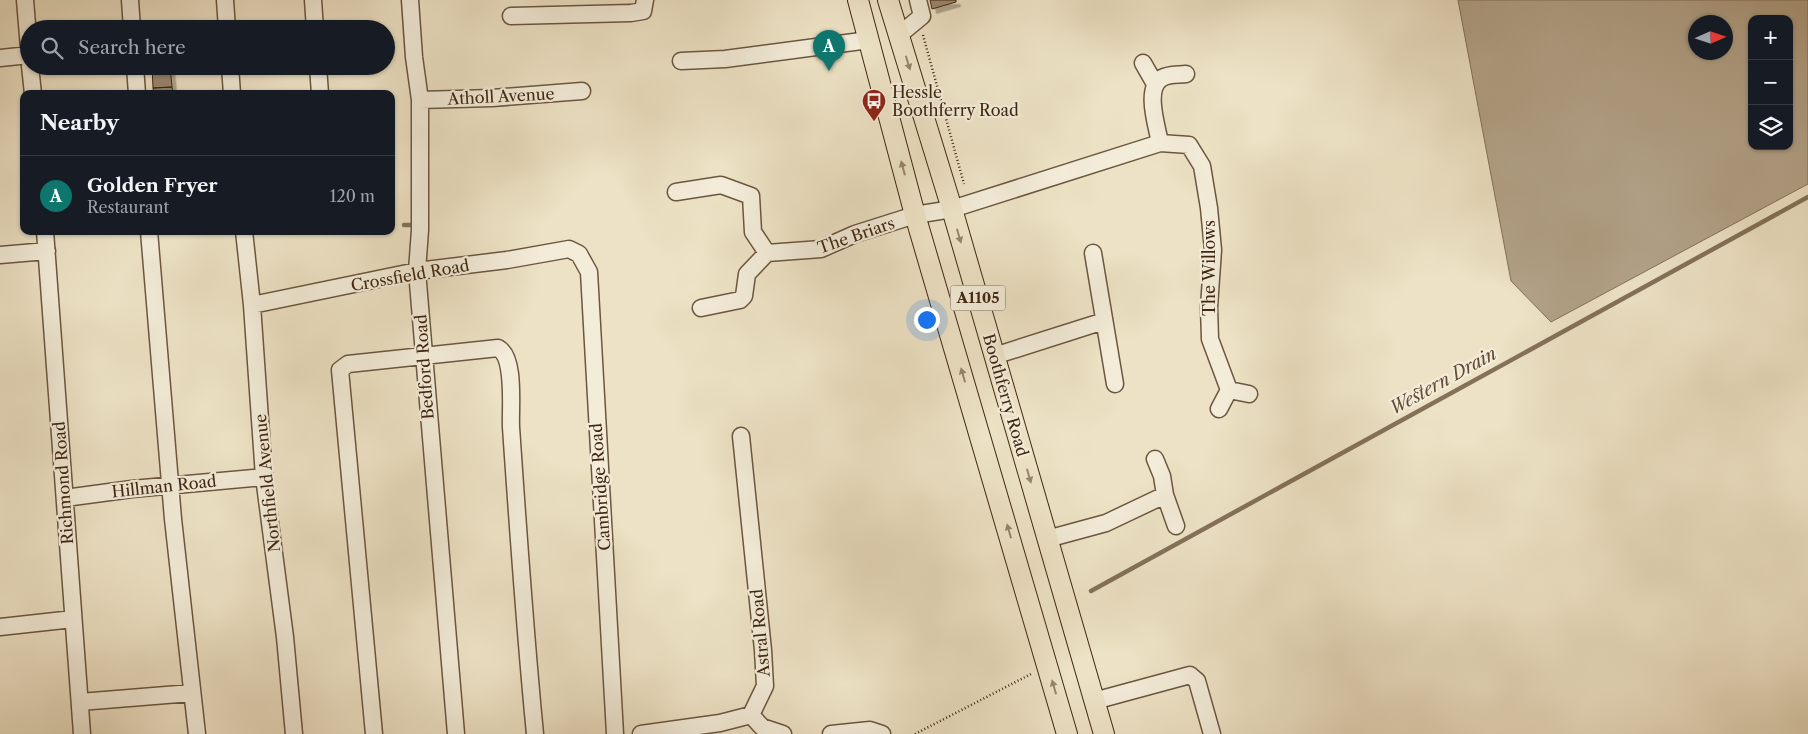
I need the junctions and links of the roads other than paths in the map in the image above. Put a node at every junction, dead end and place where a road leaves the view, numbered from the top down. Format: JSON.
{"nodes":[{"id":1,"x":24,"y":0,"type":"edge"},
{"id":2,"x":130,"y":0,"type":"edge"},
{"id":3,"x":225,"y":0,"type":"edge"},
{"id":4,"x":313,"y":0,"type":"edge"},
{"id":5,"x":410,"y":0,"type":"edge"},
{"id":6,"x":645,"y":0,"type":"edge"},
{"id":7,"x":858,"y":0,"type":"edge"},
{"id":8,"x":888,"y":0,"type":"edge"},
{"id":9,"x":918,"y":0,"type":"edge"},
{"id":10,"x":511,"y":16,"type":"dead end"},
{"id":11,"x":26,"y":20,"type":"edge"},
{"id":12,"x":131,"y":20,"type":"edge"},
{"id":13,"x":226,"y":20,"type":"edge"},
{"id":14,"x":314,"y":20,"type":"edge"},
{"id":15,"x":899,"y":35,"type":"junction"},
{"id":16,"x":869,"y":40,"type":"junction"},
{"id":17,"x":20,"y":56,"type":"edge"},
{"id":18,"x":0,"y":58,"type":"edge"},
{"id":19,"x":681,"y":61,"type":"dead end"},
{"id":20,"x":1143,"y":63,"type":"dead end"},
{"id":21,"x":1186,"y":74,"type":"dead end"},
{"id":22,"x":31,"y":75,"type":"edge"},
{"id":23,"x":136,"y":75,"type":"edge"},
{"id":24,"x":231,"y":75,"type":"edge"},
{"id":25,"x":319,"y":75,"type":"edge"},
{"id":26,"x":1156,"y":84,"type":"junction"},
{"id":27,"x":33,"y":90,"type":"edge"},
{"id":28,"x":137,"y":90,"type":"edge"},
{"id":29,"x":232,"y":90,"type":"edge"},
{"id":30,"x":320,"y":90,"type":"edge"},
{"id":31,"x":582,"y":91,"type":"dead end"},
{"id":32,"x":420,"y":100,"type":"junction"},
{"id":33,"x":1160,"y":143,"type":"junction"},
{"id":34,"x":676,"y":192,"type":"dead end"},
{"id":35,"x":952,"y":209,"type":"junction"},
{"id":36,"x":916,"y":215,"type":"junction"},
{"id":37,"x":45,"y":235,"type":"edge"},
{"id":38,"x":149,"y":235,"type":"edge"},
{"id":39,"x":244,"y":235,"type":"edge"},
{"id":40,"x":569,"y":248,"type":"joint"},
{"id":41,"x":47,"y":251,"type":"junction"},
{"id":42,"x":767,"y":253,"type":"junction"},
{"id":43,"x":1093,"y":253,"type":"dead end"},
{"id":44,"x":0,"y":255,"type":"edge"},
{"id":45,"x":417,"y":271,"type":"junction"},
{"id":46,"x":252,"y":305,"type":"junction"},
{"id":47,"x":701,"y":308,"type":"dead end"},
{"id":48,"x":1104,"y":321,"type":"junction"},
{"id":49,"x":994,"y":356,"type":"junction"},
{"id":50,"x":423,"y":357,"type":"junction"},
{"id":51,"x":1115,"y":384,"type":"dead end"},
{"id":52,"x":1229,"y":390,"type":"junction"},
{"id":53,"x":1249,"y":394,"type":"dead end"},
{"id":54,"x":1219,"y":408,"type":"dead end"},
{"id":55,"x":741,"y":436,"type":"dead end"},
{"id":56,"x":1155,"y":459,"type":"dead end"},
{"id":57,"x":264,"y":477,"type":"junction"},
{"id":58,"x":170,"y":485,"type":"junction"},
{"id":59,"x":1165,"y":496,"type":"junction"},
{"id":60,"x":64,"y":498,"type":"junction"},
{"id":61,"x":1176,"y":526,"type":"dead end"},
{"id":62,"x":1047,"y":539,"type":"junction"},
{"id":63,"x":73,"y":619,"type":"junction"},
{"id":64,"x":0,"y":627,"type":"edge"},
{"id":65,"x":191,"y":692,"type":"junction"},
{"id":66,"x":1094,"y":701,"type":"junction"},
{"id":67,"x":80,"y":702,"type":"junction"},
{"id":68,"x":751,"y":715,"type":"junction"},
{"id":69,"x":82,"y":734,"type":"edge"},
{"id":70,"x":197,"y":734,"type":"edge"},
{"id":71,"x":294,"y":734,"type":"edge"},
{"id":72,"x":374,"y":734,"type":"edge"},
{"id":73,"x":456,"y":734,"type":"edge"},
{"id":74,"x":535,"y":734,"type":"edge"},
{"id":75,"x":615,"y":734,"type":"edge"},
{"id":76,"x":641,"y":734,"type":"edge"},
{"id":77,"x":783,"y":734,"type":"edge"},
{"id":78,"x":831,"y":734,"type":"edge"},
{"id":79,"x":882,"y":734,"type":"edge"},
{"id":80,"x":1067,"y":734,"type":"edge"},
{"id":81,"x":1104,"y":734,"type":"edge"},
{"id":82,"x":1212,"y":734,"type":"edge"}],
"edges":[{"from":1,"to":11,"type":"street"},
{"from":2,"to":12,"type":"street"},
{"from":3,"to":13,"type":"street"},
{"from":4,"to":14,"type":"street"},
{"from":5,"to":32,"type":"street","name":"Bedford Road"},
{"from":6,"to":10,"type":"street"},
{"from":7,"to":16,"type":"main road","number":"A1105"},
{"from":8,"to":15,"type":"main road","name":"Boothferry Road","number":"A1105"},
{"from":9,"to":15,"type":"street"},
{"from":15,"to":35,"type":"main road","name":"Boothferry Road","number":"A1105","one_way":true},
{"from":16,"to":19,"type":"street"},
{"from":36,"to":16,"type":"main road","number":"A1105","one_way":true},
{"from":17,"to":18,"type":"street"},
{"from":20,"to":26,"type":"street"},
{"from":21,"to":26,"type":"street"},
{"from":22,"to":27,"type":"street"},
{"from":23,"to":28,"type":"street"},
{"from":24,"to":29,"type":"street"},
{"from":25,"to":30,"type":"street"},
{"from":26,"to":33,"type":"street"},
{"from":31,"to":32,"type":"street","name":"Atholl Avenue"},
{"from":32,"to":45,"type":"street","name":"Bedford Road"},
{"from":33,"to":35,"type":"street","name":"The Willows"},
{"from":33,"to":52,"type":"street","name":"The Willows"},
{"from":34,"to":42,"type":"street"},
{"from":35,"to":36,"type":"street","name":"The Briars"},
{"from":35,"to":49,"type":"main road","name":"Boothferry Road","number":"A1105","one_way":true},
{"from":36,"to":42,"type":"street","name":"The Briars"},
{"from":80,"to":36,"type":"main road","number":"A1105","one_way":true},
{"from":37,"to":41,"type":"street","name":"Richmond Road"},
{"from":38,"to":58,"type":"street"},
{"from":39,"to":46,"type":"street","name":"Northfield Avenue"},
{"from":40,"to":45,"type":"street","name":"Crossfield Road"},
{"from":40,"to":75,"type":"street","name":"Cambridge Road"},
{"from":41,"to":44,"type":"street"},
{"from":41,"to":60,"type":"street","name":"Richmond Road"},
{"from":42,"to":47,"type":"street"},
{"from":43,"to":48,"type":"street"},
{"from":45,"to":46,"type":"street","name":"Crossfield Road"},
{"from":45,"to":50,"type":"street","name":"Bedford Road"},
{"from":46,"to":57,"type":"street","name":"Northfield Avenue"},
{"from":48,"to":49,"type":"street"},
{"from":48,"to":51,"type":"street"},
{"from":49,"to":62,"type":"main road","name":"Boothferry Road","number":"A1105","one_way":true},
{"from":50,"to":72,"type":"street"},
{"from":50,"to":73,"type":"street","name":"Bedford Road"},
{"from":50,"to":74,"type":"street"},
{"from":52,"to":53,"type":"street"},
{"from":52,"to":54,"type":"street"},
{"from":55,"to":68,"type":"street","name":"Astral Road"},
{"from":56,"to":59,"type":"street"},
{"from":57,"to":58,"type":"street","name":"Hillman Road"},
{"from":57,"to":71,"type":"street","name":"Northfield Avenue"},
{"from":58,"to":60,"type":"street","name":"Hillman Road"},
{"from":58,"to":65,"type":"street"},
{"from":59,"to":61,"type":"street"},
{"from":59,"to":62,"type":"street"},
{"from":60,"to":63,"type":"street","name":"Richmond Road"},
{"from":62,"to":66,"type":"main road","name":"Boothferry Road","number":"A1105"},
{"from":63,"to":64,"type":"street"},
{"from":63,"to":67,"type":"street","name":"Richmond Road"},
{"from":65,"to":67,"type":"street"},
{"from":65,"to":70,"type":"street"},
{"from":66,"to":81,"type":"main road","name":"Boothferry Road","number":"A1105"},
{"from":66,"to":82,"type":"street"},
{"from":67,"to":69,"type":"street","name":"Richmond Road"},
{"from":68,"to":76,"type":"street"},
{"from":68,"to":77,"type":"street"},
{"from":78,"to":79,"type":"street"}]}
